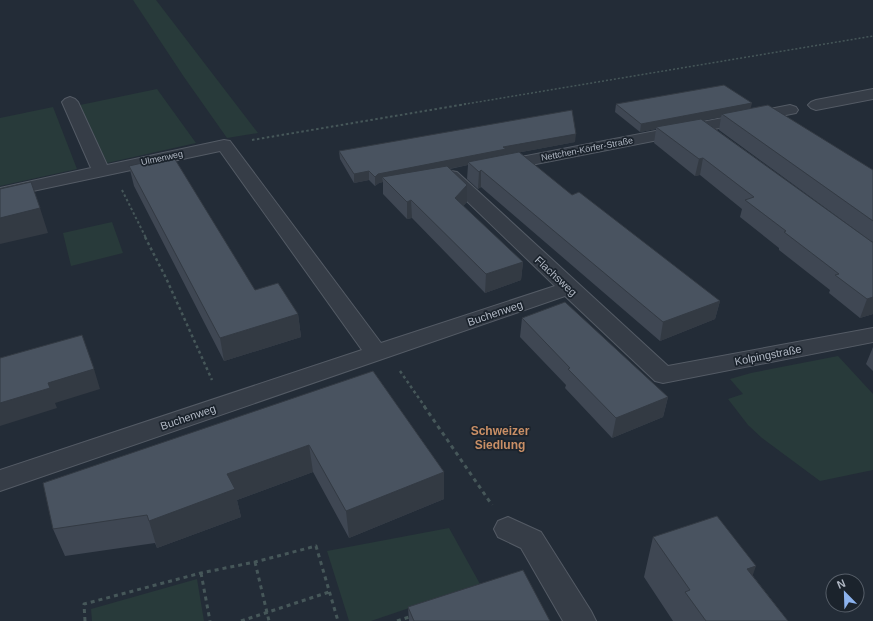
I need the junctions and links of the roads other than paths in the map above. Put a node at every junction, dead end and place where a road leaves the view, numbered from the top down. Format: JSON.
{"nodes":[{"id":1,"x":873,"y":94,"type":"edge"},
{"id":2,"x":70,"y":102,"type":"dead end"},
{"id":3,"x":816,"y":105,"type":"dead end"},
{"id":4,"x":790,"y":110,"type":"dead end"},
{"id":5,"x":702,"y":127,"type":"junction"},
{"id":6,"x":720,"y":141,"type":"edge"},
{"id":7,"x":106,"y":171,"type":"junction"},
{"id":8,"x":459,"y":174,"type":"joint"},
{"id":9,"x":0,"y":193,"type":"edge"},
{"id":10,"x":568,"y":288,"type":"junction"},
{"id":11,"x":873,"y":335,"type":"edge"},
{"id":12,"x":382,"y":351,"type":"junction"},
{"id":13,"x":663,"y":375,"type":"joint"},
{"id":14,"x":0,"y":481,"type":"edge"},
{"id":15,"x":508,"y":529,"type":"road end"},
{"id":16,"x":580,"y":621,"type":"edge"}],
"edges":[{"from":1,"to":3,"type":"street"},
{"from":2,"to":7,"type":"street"},
{"from":4,"to":5,"type":"street","name":"Nettchen-Körfer-Straße"},
{"from":5,"to":6,"type":"street"},
{"from":5,"to":8,"type":"street","name":"Nettchen-Körfer-Straße"},
{"from":7,"to":9,"type":"street","name":"Ulmenweg"},
{"from":7,"to":12,"type":"street","name":"Ulmenweg"},
{"from":8,"to":10,"type":"street","name":"Flachsweg"},
{"from":10,"to":12,"type":"street","name":"Buchenweg"},
{"from":10,"to":13,"type":"street","name":"Flachsweg"},
{"from":11,"to":13,"type":"street","name":"Kolpingstraße"},
{"from":12,"to":14,"type":"street","name":"Buchenweg"},
{"from":15,"to":16,"type":"street"}]}
